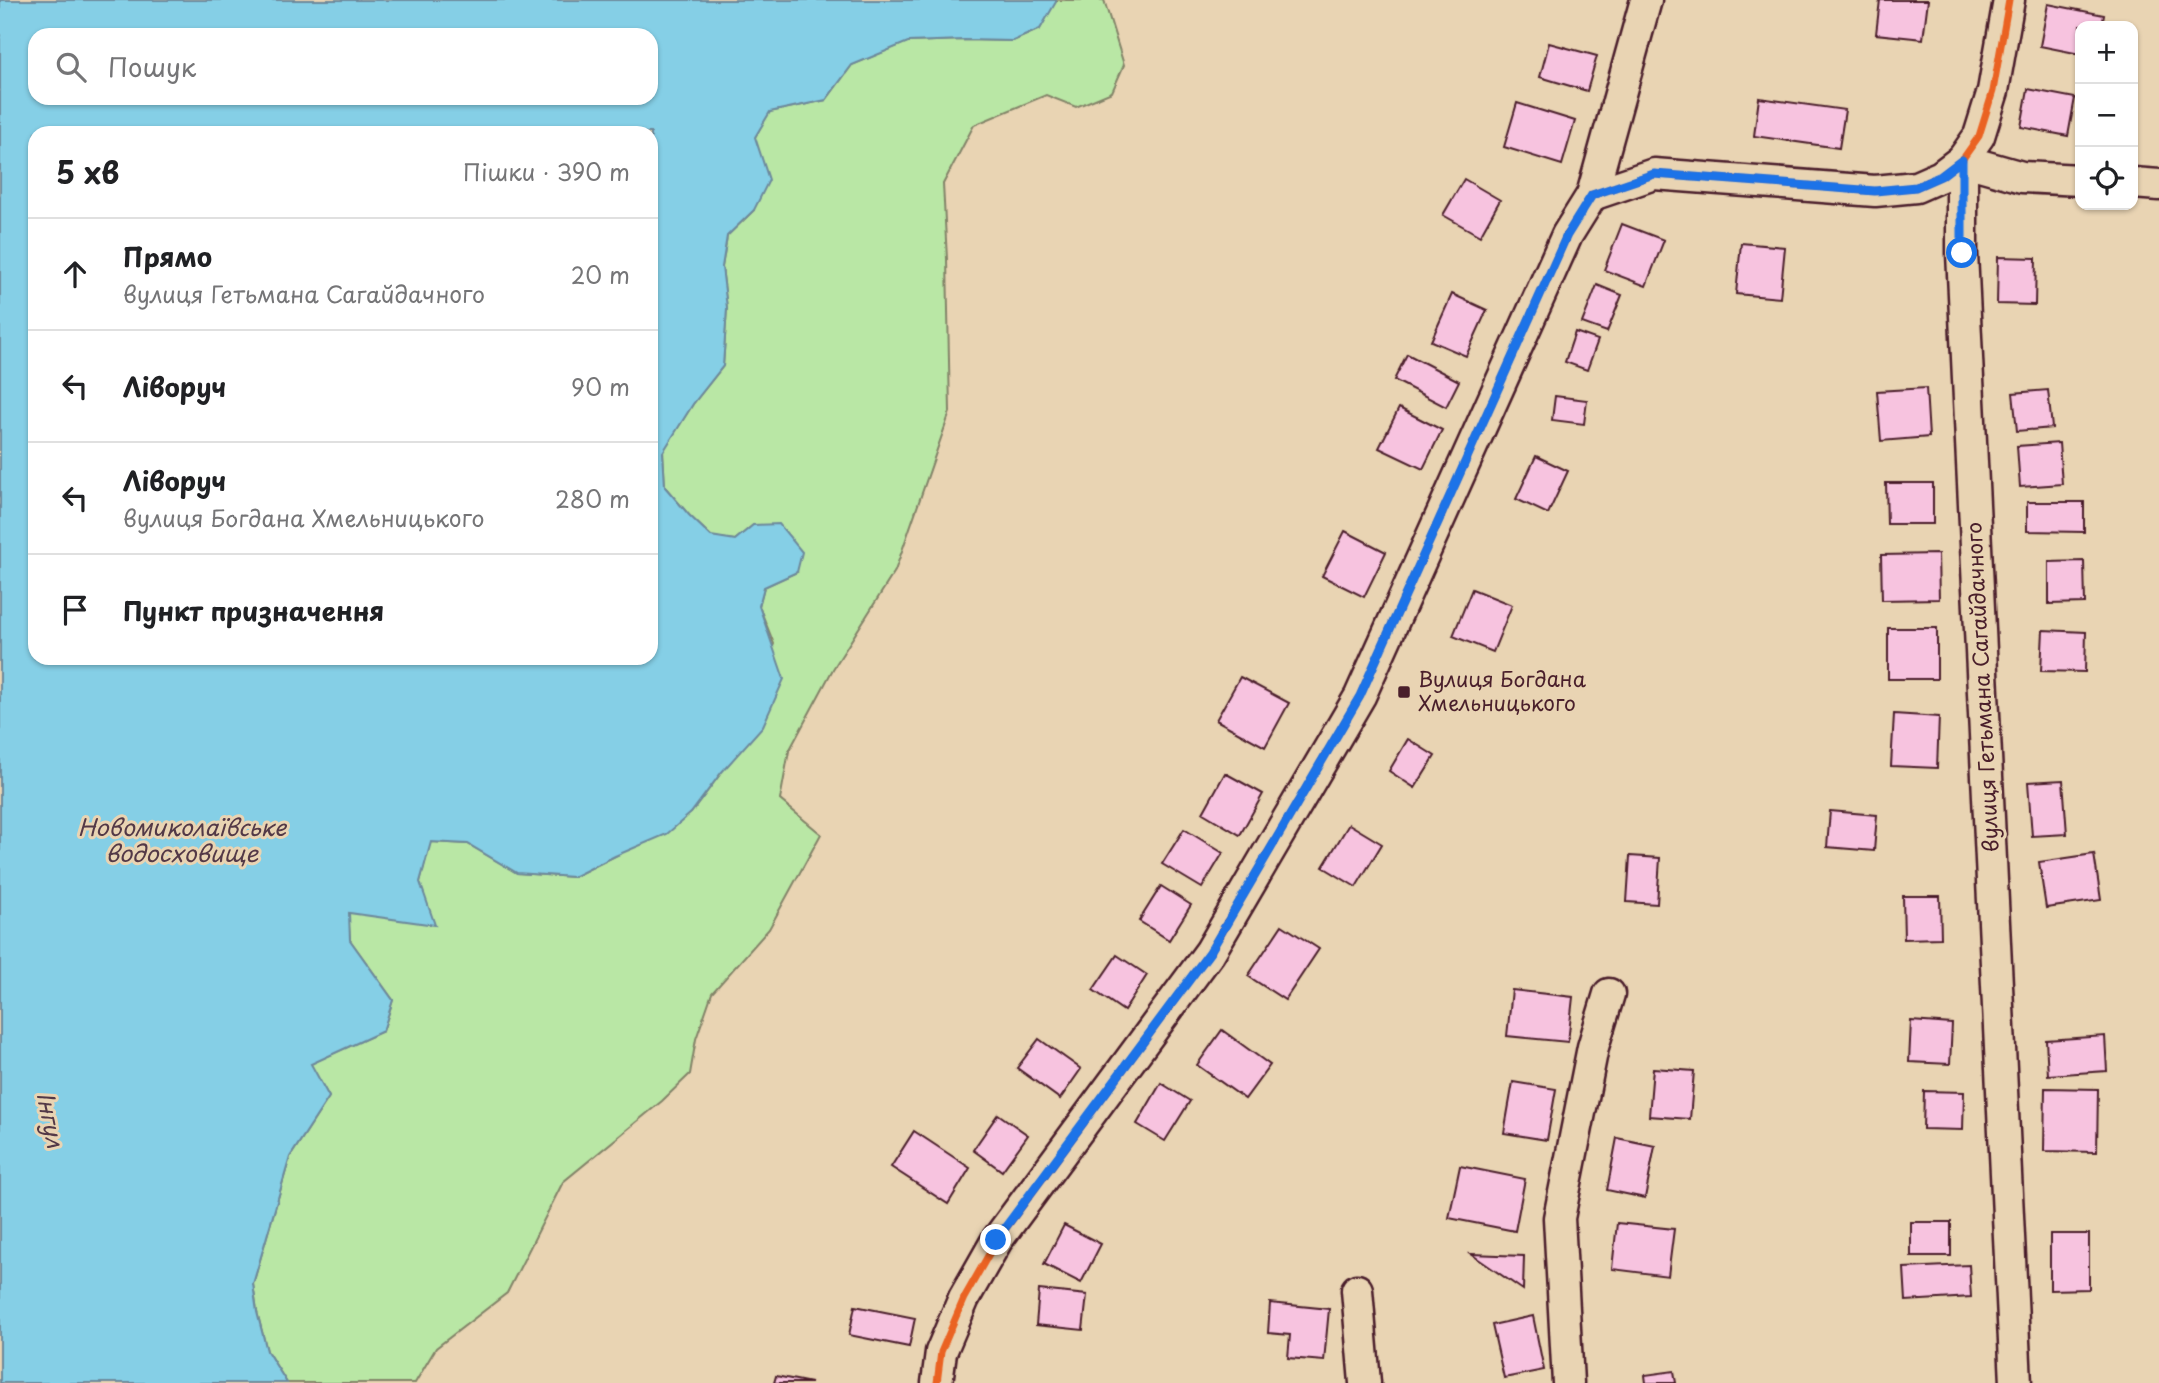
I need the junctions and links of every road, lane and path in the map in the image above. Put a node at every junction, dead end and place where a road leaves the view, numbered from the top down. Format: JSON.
{"nodes":[{"id":1,"x":1646,"y":0,"type":"edge"},
{"id":2,"x":2009,"y":0,"type":"edge"},
{"id":3,"x":1962,"y":160,"type":"junction"},
{"id":4,"x":2075,"y":180,"type":"edge"},
{"id":5,"x":2138,"y":183,"type":"edge"},
{"id":6,"x":2159,"y":185,"type":"edge"},
{"id":7,"x":1592,"y":195,"type":"junction"},
{"id":8,"x":1609,"y":994,"type":"dead end"},
{"id":9,"x":1357,"y":1290,"type":"dead end"},
{"id":10,"x":937,"y":1383,"type":"edge"},
{"id":11,"x":1365,"y":1383,"type":"edge"},
{"id":12,"x":1568,"y":1383,"type":"edge"},
{"id":13,"x":2016,"y":1383,"type":"edge"}],
"edges":[{"from":1,"to":7,"type":"street"},
{"from":2,"to":3,"type":"street"},
{"from":3,"to":4,"type":"street"},
{"from":3,"to":7,"type":"street"},
{"from":3,"to":13,"type":"street","name":"вулиця Гетьмана Сагайдачного"},
{"from":5,"to":6,"type":"street"},
{"from":7,"to":10,"type":"street"},
{"from":8,"to":12,"type":"street"},
{"from":9,"to":11,"type":"street"}]}
